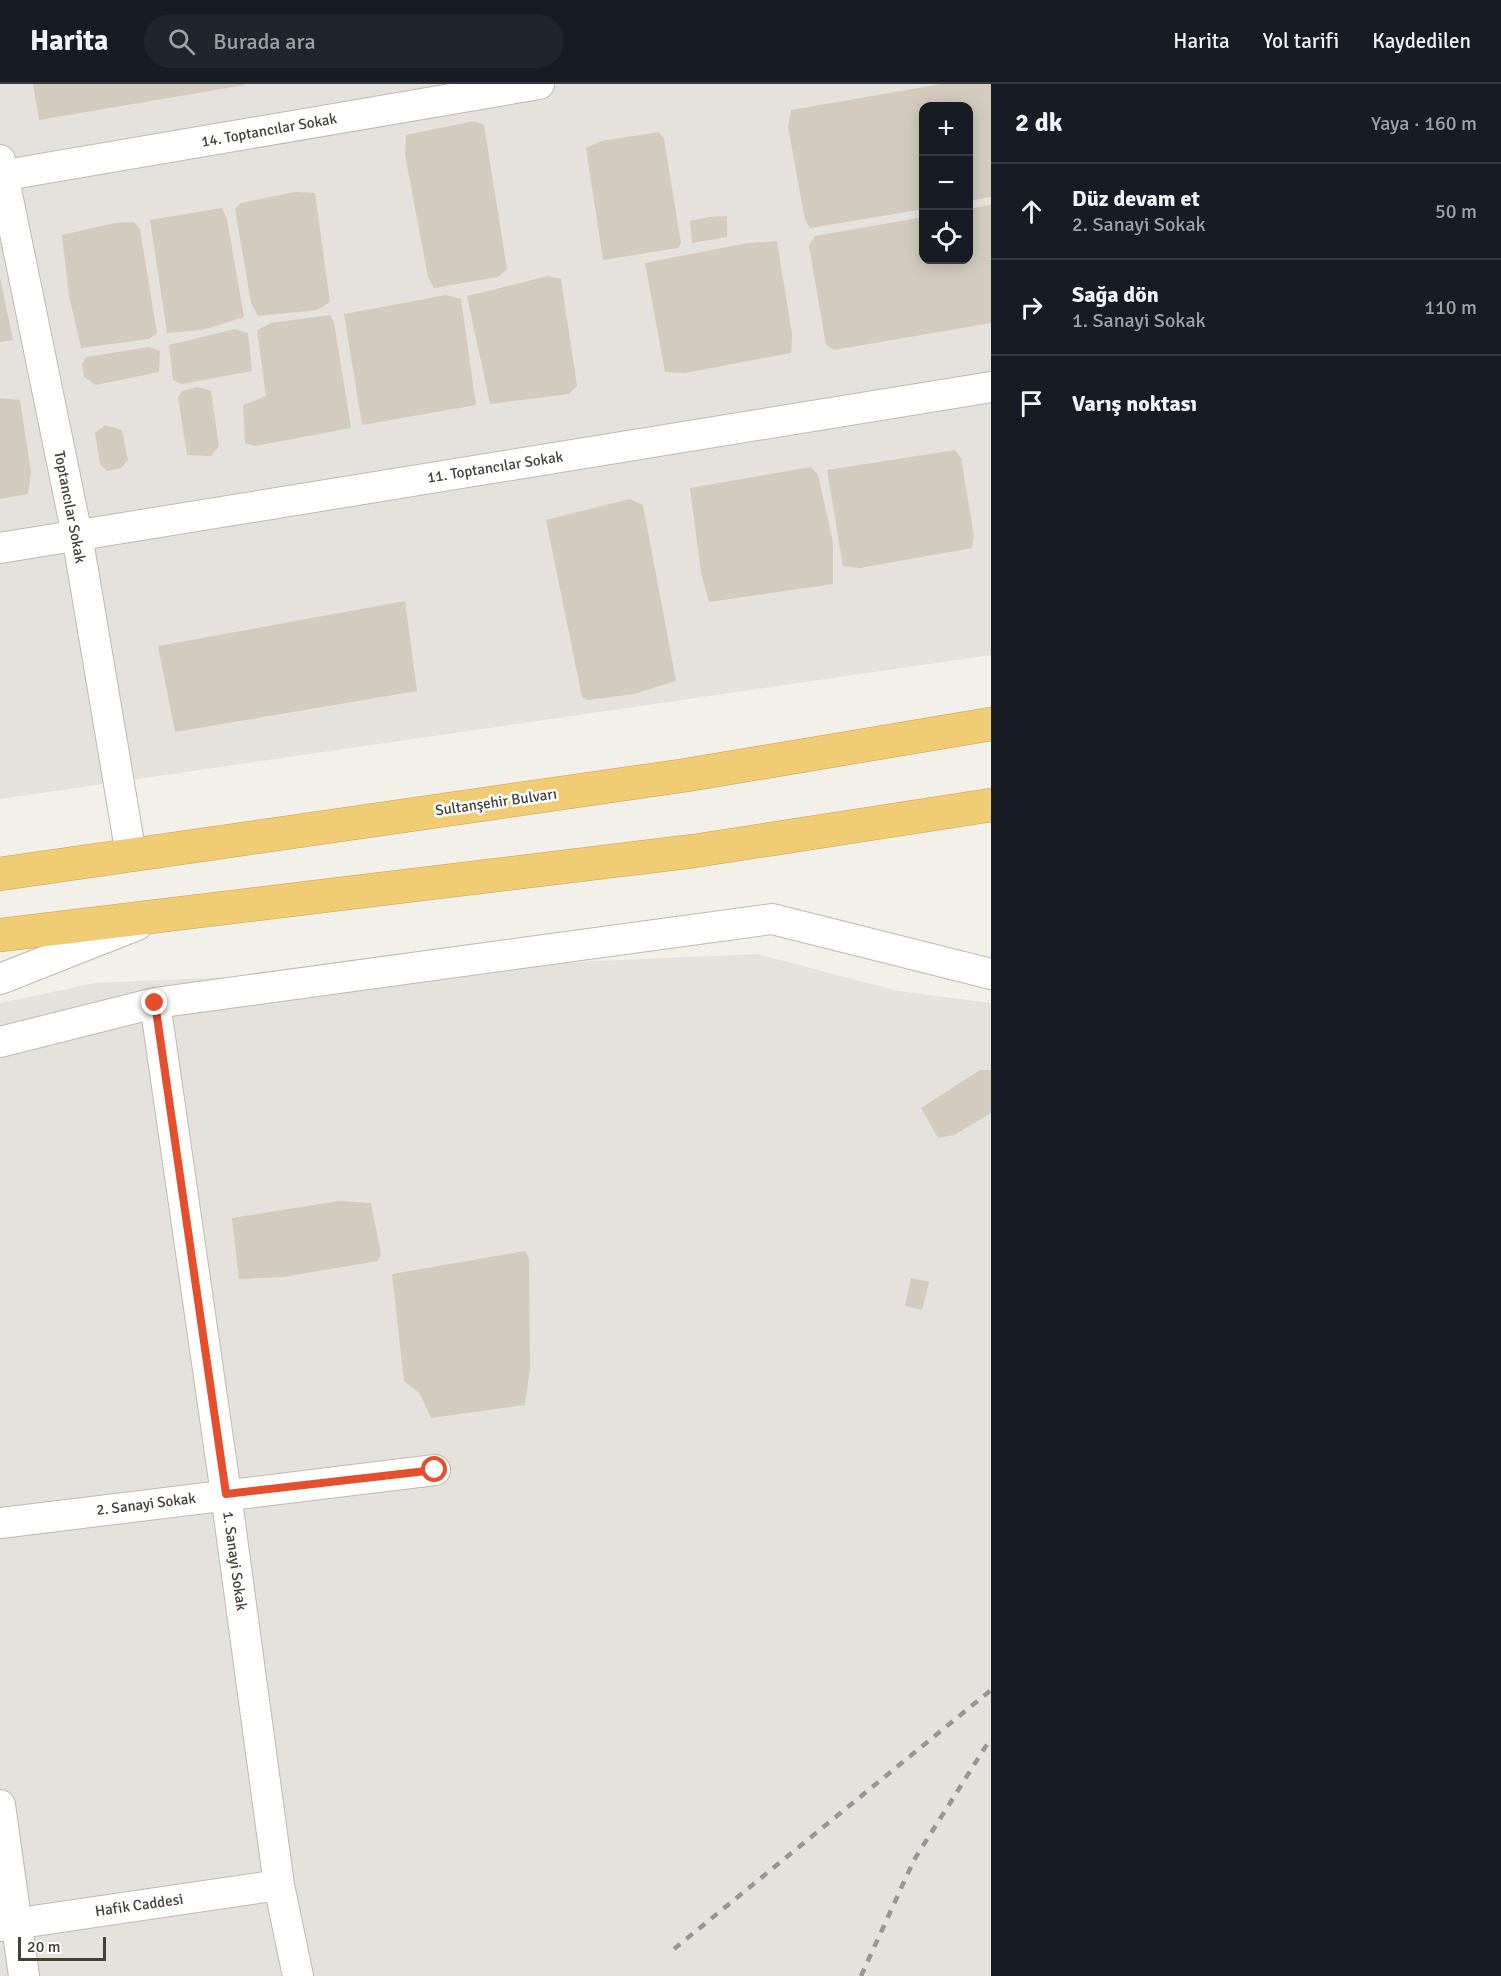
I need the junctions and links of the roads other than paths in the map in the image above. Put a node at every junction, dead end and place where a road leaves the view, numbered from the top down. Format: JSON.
{"nodes":[{"id":1,"x":539,"y":84,"type":"edge"},
{"id":2,"x":1,"y":170,"type":"edge"},
{"id":3,"x":991,"y":387,"type":"edge"},
{"id":4,"x":77,"y":535,"type":"junction"},
{"id":5,"x":0,"y":548,"type":"edge"},
{"id":6,"x":991,"y":724,"type":"edge"},
{"id":7,"x":991,"y":805,"type":"edge"},
{"id":8,"x":131,"y":855,"type":"junction"},
{"id":9,"x":0,"y":874,"type":"edge"},
{"id":10,"x":164,"y":914,"type":"junction"},
{"id":11,"x":0,"y":935,"type":"edge"},
{"id":12,"x":991,"y":974,"type":"edge"},
{"id":13,"x":0,"y":979,"type":"edge"},
{"id":14,"x":155,"y":1003,"type":"junction"},
{"id":15,"x":0,"y":1042,"type":"edge"},
{"id":16,"x":435,"y":1470,"type":"dead end"},
{"id":17,"x":226,"y":1494,"type":"junction"},
{"id":18,"x":0,"y":1523,"type":"edge"},
{"id":19,"x":0,"y":1805,"type":"edge"},
{"id":20,"x":279,"y":1885,"type":"junction"},
{"id":21,"x":8,"y":1925,"type":"edge"},
{"id":22,"x":24,"y":1976,"type":"edge"},
{"id":23,"x":298,"y":1976,"type":"edge"}],
"edges":[{"from":1,"to":2,"type":"street","name":"14. Toptancılar Sokak"},
{"from":2,"to":4,"type":"street","name":"Toptancılar Sokak"},
{"from":3,"to":4,"type":"street","name":"11. Toptancılar Sokak"},
{"from":4,"to":5,"type":"street","name":"11. Toptancılar Sokak"},
{"from":4,"to":8,"type":"street","name":"Toptancılar Sokak"},
{"from":6,"to":8,"type":"highway","name":"Sultanşehir Bulvarı"},
{"from":7,"to":10,"type":"highway"},
{"from":8,"to":9,"type":"highway","name":"Sultanşehir Bulvarı"},
{"from":10,"to":11,"type":"highway"},
{"from":10,"to":13,"type":"street"},
{"from":12,"to":14,"type":"street"},
{"from":14,"to":15,"type":"street"},
{"from":14,"to":17,"type":"street","name":"1. Sanayi Sokak"},
{"from":16,"to":17,"type":"street","name":"2. Sanayi Sokak"},
{"from":17,"to":18,"type":"street","name":"2. Sanayi Sokak"},
{"from":17,"to":20,"type":"street","name":"1. Sanayi Sokak"},
{"from":19,"to":21,"type":"street"},
{"from":20,"to":21,"type":"street","name":"Hafik Caddesi"},
{"from":20,"to":23,"type":"street","name":"1. Sanayi Sokak"},
{"from":21,"to":22,"type":"street"}]}
